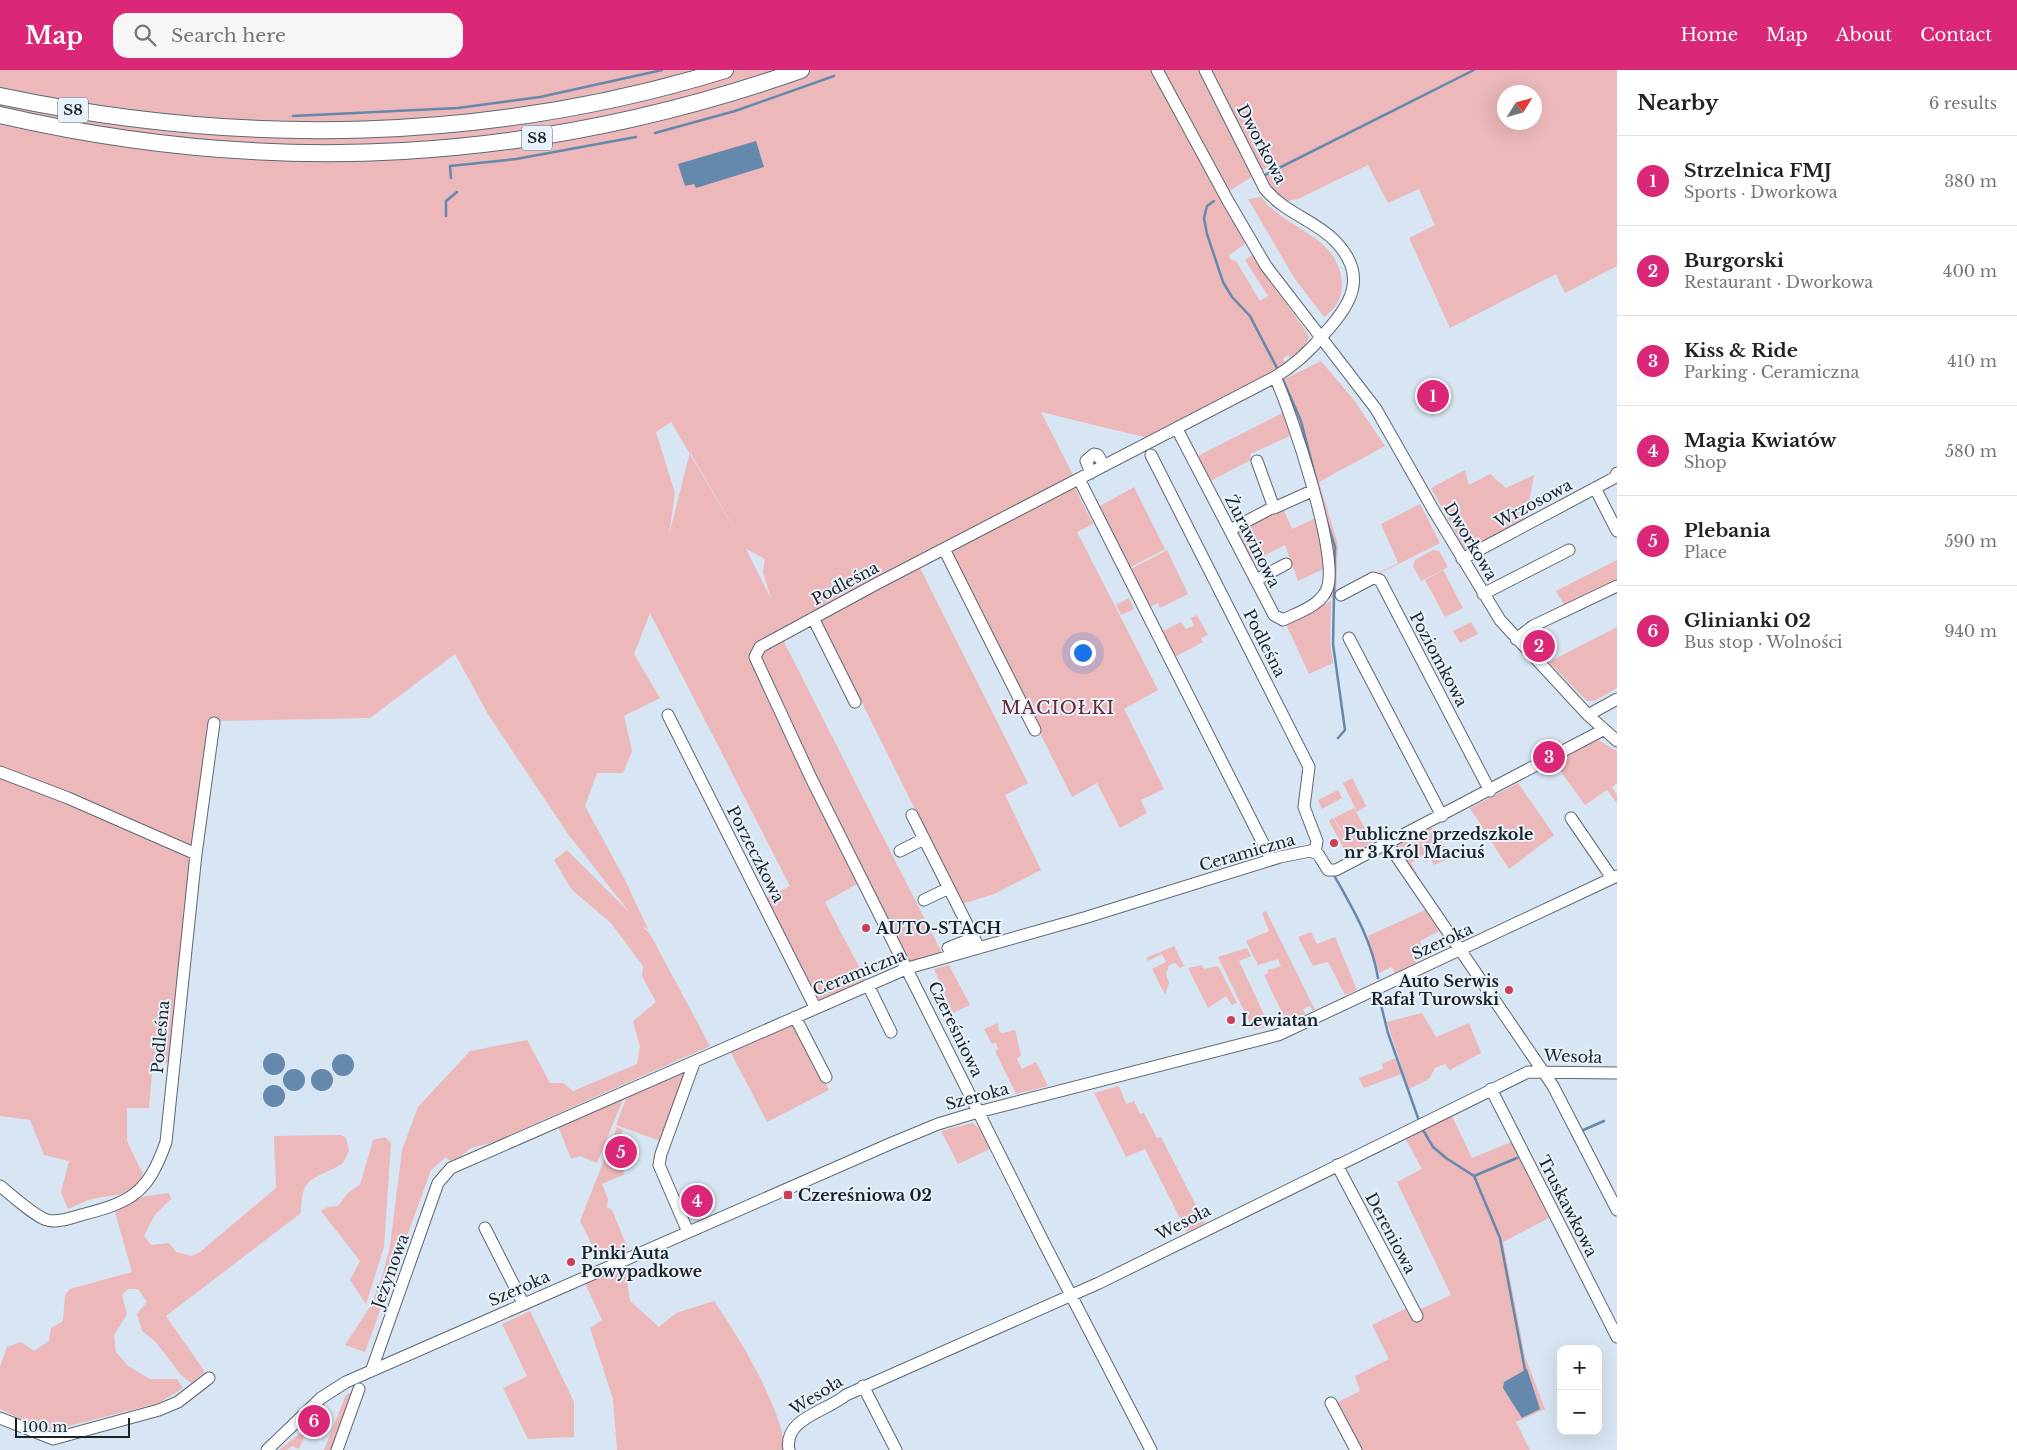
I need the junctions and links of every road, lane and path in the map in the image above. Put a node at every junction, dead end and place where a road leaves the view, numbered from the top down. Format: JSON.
{"nodes":[{"id":1,"x":725,"y":70,"type":"edge"},
{"id":2,"x":801,"y":70,"type":"edge"},
{"id":3,"x":1158,"y":70,"type":"edge"},
{"id":4,"x":1205,"y":70,"type":"edge"},
{"id":5,"x":0,"y":96,"type":"edge"},
{"id":6,"x":0,"y":115,"type":"edge"},
{"id":7,"x":1321,"y":338,"type":"junction"},
{"id":8,"x":1275,"y":377,"type":"junction"},
{"id":9,"x":1177,"y":428,"type":"junction"},
{"id":10,"x":1151,"y":455,"type":"dead end"},
{"id":11,"x":1257,"y":461,"type":"dead end"},
{"id":12,"x":1617,"y":474,"type":"edge"},
{"id":13,"x":1077,"y":480,"type":"junction"},
{"id":14,"x":1595,"y":488,"type":"junction"},
{"id":15,"x":1312,"y":491,"type":"junction"},
{"id":16,"x":1268,"y":510,"type":"dead end"},
{"id":17,"x":1230,"y":530,"type":"junction"},
{"id":18,"x":1617,"y":531,"type":"edge"},
{"id":19,"x":944,"y":550,"type":"junction"},
{"id":20,"x":1568,"y":550,"type":"dead end"},
{"id":21,"x":1462,"y":559,"type":"junction"},
{"id":22,"x":1286,"y":564,"type":"dead end"},
{"id":23,"x":1256,"y":580,"type":"junction"},
{"id":24,"x":1617,"y":586,"type":"edge"},
{"id":25,"x":1341,"y":594,"type":"dead end"},
{"id":26,"x":1483,"y":594,"type":"junction"},
{"id":27,"x":813,"y":618,"type":"junction"},
{"id":28,"x":1349,"y":638,"type":"dead end"},
{"id":29,"x":1516,"y":638,"type":"junction"},
{"id":30,"x":760,"y":647,"type":"joint"},
{"id":31,"x":1617,"y":699,"type":"edge"},
{"id":32,"x":855,"y":702,"type":"dead end"},
{"id":33,"x":668,"y":715,"type":"dead end"},
{"id":34,"x":1588,"y":715,"type":"junction"},
{"id":35,"x":214,"y":723,"type":"dead end"},
{"id":36,"x":1035,"y":730,"type":"dead end"},
{"id":37,"x":1603,"y":730,"type":"junction"},
{"id":38,"x":1617,"y":742,"type":"edge"},
{"id":39,"x":1215,"y":760,"type":"dead end"},
{"id":40,"x":0,"y":772,"type":"edge"},
{"id":41,"x":1490,"y":791,"type":"junction"},
{"id":42,"x":912,"y":815,"type":"dead end"},
{"id":43,"x":1442,"y":816,"type":"junction"},
{"id":44,"x":1571,"y":818,"type":"dead end"},
{"id":45,"x":924,"y":839,"type":"junction"},
{"id":46,"x":1388,"y":844,"type":"junction"},
{"id":47,"x":900,"y":851,"type":"dead end"},
{"id":48,"x":1315,"y":852,"type":"junction"},
{"id":49,"x":196,"y":854,"type":"junction"},
{"id":50,"x":1271,"y":859,"type":"junction"},
{"id":51,"x":1614,"y":877,"type":"edge"},
{"id":52,"x":949,"y":888,"type":"junction"},
{"id":53,"x":924,"y":900,"type":"dead end"},
{"id":54,"x":976,"y":943,"type":"junction"},
{"id":55,"x":948,"y":948,"type":"dead end"},
{"id":56,"x":1460,"y":951,"type":"junction"},
{"id":57,"x":908,"y":968,"type":"junction"},
{"id":58,"x":868,"y":985,"type":"junction"},
{"id":59,"x":815,"y":1008,"type":"junction"},
{"id":60,"x":795,"y":1017,"type":"junction"},
{"id":61,"x":891,"y":1032,"type":"dead end"},
{"id":62,"x":694,"y":1063,"type":"junction"},
{"id":63,"x":1541,"y":1071,"type":"junction"},
{"id":64,"x":1617,"y":1074,"type":"edge"},
{"id":65,"x":826,"y":1077,"type":"dead end"},
{"id":66,"x":1491,"y":1089,"type":"junction"},
{"id":67,"x":978,"y":1112,"type":"junction"},
{"id":68,"x":1337,"y":1165,"type":"junction"},
{"id":69,"x":438,"y":1183,"type":"joint"},
{"id":70,"x":0,"y":1186,"type":"edge"},
{"id":71,"x":1617,"y":1210,"type":"edge"},
{"id":72,"x":485,"y":1228,"type":"dead end"},
{"id":73,"x":688,"y":1232,"type":"junction"},
{"id":74,"x":1072,"y":1295,"type":"junction"},
{"id":75,"x":523,"y":1304,"type":"junction"},
{"id":76,"x":1417,"y":1316,"type":"dead end"},
{"id":77,"x":1617,"y":1337,"type":"edge"},
{"id":78,"x":372,"y":1370,"type":"junction"},
{"id":79,"x":209,"y":1378,"type":"dead end"},
{"id":80,"x":864,"y":1386,"type":"junction"},
{"id":81,"x":359,"y":1389,"type":"dead end"},
{"id":82,"x":1331,"y":1403,"type":"dead end"},
{"id":83,"x":0,"y":1418,"type":"edge"},
{"id":84,"x":51,"y":1444,"type":"edge"},
{"id":85,"x":267,"y":1450,"type":"edge"},
{"id":86,"x":337,"y":1450,"type":"edge"},
{"id":87,"x":789,"y":1450,"type":"edge"},
{"id":88,"x":896,"y":1450,"type":"edge"},
{"id":89,"x":1151,"y":1450,"type":"edge"},
{"id":90,"x":1356,"y":1450,"type":"edge"}],
"edges":[{"from":1,"to":5,"type":"highway","number":"S8"},
{"from":2,"to":6,"type":"highway","number":"S8"},
{"from":3,"to":7,"type":"street","name":"Dworkowa"},
{"from":4,"to":7,"type":"street","name":"Dworkowa"},
{"from":7,"to":8,"type":"street","name":"Podleśna"},
{"from":7,"to":21,"type":"street","name":"Dworkowa"},
{"from":8,"to":9,"type":"street","name":"Podleśna"},
{"from":8,"to":15,"type":"street"},
{"from":9,"to":13,"type":"street","name":"Podleśna"},
{"from":9,"to":17,"type":"street","name":"Żurawinowa"},
{"from":10,"to":48,"type":"street","name":"Podleśna"},
{"from":11,"to":15,"type":"street"},
{"from":12,"to":14,"type":"street","name":"Wrzosowa"},
{"from":13,"to":19,"type":"street","name":"Podleśna"},
{"from":13,"to":39,"type":"street"},
{"from":13,"to":50,"type":"street"},
{"from":14,"to":18,"type":"street"},
{"from":14,"to":21,"type":"street","name":"Wrzosowa"},
{"from":15,"to":23,"type":"street","name":"Żurawinowa"},
{"from":16,"to":17,"type":"street"},
{"from":17,"to":23,"type":"street","name":"Żurawinowa"},
{"from":19,"to":27,"type":"street","name":"Podleśna"},
{"from":19,"to":36,"type":"street"},
{"from":20,"to":26,"type":"street"},
{"from":21,"to":26,"type":"street","name":"Dworkowa"},
{"from":22,"to":23,"type":"street"},
{"from":24,"to":29,"type":"street"},
{"from":25,"to":41,"type":"street","name":"Poziomkowa"},
{"from":26,"to":29,"type":"street","name":"Dworkowa"},
{"from":27,"to":30,"type":"street","name":"Podleśna"},
{"from":27,"to":32,"type":"street"},
{"from":28,"to":43,"type":"street"},
{"from":29,"to":34,"type":"street","name":"Dworkowa"},
{"from":30,"to":57,"type":"street","name":"Czereśniowa"},
{"from":31,"to":34,"type":"street"},
{"from":33,"to":59,"type":"street","name":"Porzeczkowa"},
{"from":34,"to":37,"type":"street","name":"Dworkowa"},
{"from":35,"to":49,"type":"street","name":"Podleśna"},
{"from":37,"to":38,"type":"street","name":"Dworkowa"},
{"from":37,"to":41,"type":"street","name":"Ceramiczna"},
{"from":40,"to":49,"type":"street"},
{"from":41,"to":43,"type":"street","name":"Ceramiczna"},
{"from":42,"to":45,"type":"street"},
{"from":43,"to":46,"type":"street","name":"Ceramiczna"},
{"from":44,"to":51,"type":"street"},
{"from":45,"to":47,"type":"street"},
{"from":45,"to":52,"type":"street"},
{"from":46,"to":48,"type":"street","name":"Ceramiczna"},
{"from":46,"to":56,"type":"street"},
{"from":48,"to":50,"type":"street","name":"Ceramiczna"},
{"from":49,"to":70,"type":"street","name":"Podleśna"},
{"from":50,"to":54,"type":"street","name":"Ceramiczna"},
{"from":51,"to":56,"type":"street","name":"Szeroka"},
{"from":52,"to":53,"type":"street"},
{"from":52,"to":54,"type":"street"},
{"from":54,"to":55,"type":"street"},
{"from":54,"to":57,"type":"street","name":"Ceramiczna"},
{"from":56,"to":63,"type":"street"},
{"from":56,"to":67,"type":"street","name":"Szeroka"},
{"from":57,"to":58,"type":"street","name":"Ceramiczna"},
{"from":57,"to":67,"type":"street","name":"Czereśniowa"},
{"from":58,"to":59,"type":"street","name":"Ceramiczna"},
{"from":58,"to":61,"type":"street"},
{"from":59,"to":60,"type":"street","name":"Ceramiczna"},
{"from":60,"to":62,"type":"street","name":"Ceramiczna"},
{"from":60,"to":65,"type":"street"},
{"from":62,"to":69,"type":"street","name":"Ceramiczna"},
{"from":62,"to":73,"type":"street"},
{"from":63,"to":64,"type":"street","name":"Wesoła"},
{"from":63,"to":66,"type":"street","name":"Wesoła"},
{"from":63,"to":71,"type":"street"},
{"from":66,"to":68,"type":"street","name":"Wesoła"},
{"from":66,"to":77,"type":"street","name":"Truskawkowa"},
{"from":67,"to":73,"type":"street","name":"Szeroka"},
{"from":67,"to":74,"type":"street","name":"Czereśniowa"},
{"from":68,"to":74,"type":"street","name":"Wesoła"},
{"from":68,"to":76,"type":"street","name":"Dereniowa"},
{"from":69,"to":78,"type":"street","name":"Jeżynowa"},
{"from":72,"to":75,"type":"street"},
{"from":73,"to":75,"type":"street","name":"Szeroka"},
{"from":74,"to":80,"type":"street","name":"Wesoła"},
{"from":74,"to":89,"type":"street","name":"Czereśniowa"},
{"from":75,"to":78,"type":"street","name":"Szeroka"},
{"from":78,"to":85,"type":"street","name":"Szeroka"},
{"from":79,"to":84,"type":"street"},
{"from":80,"to":87,"type":"street","name":"Wesoła"},
{"from":80,"to":88,"type":"street"},
{"from":81,"to":86,"type":"street"},
{"from":82,"to":90,"type":"street"},
{"from":83,"to":84,"type":"street"}]}
